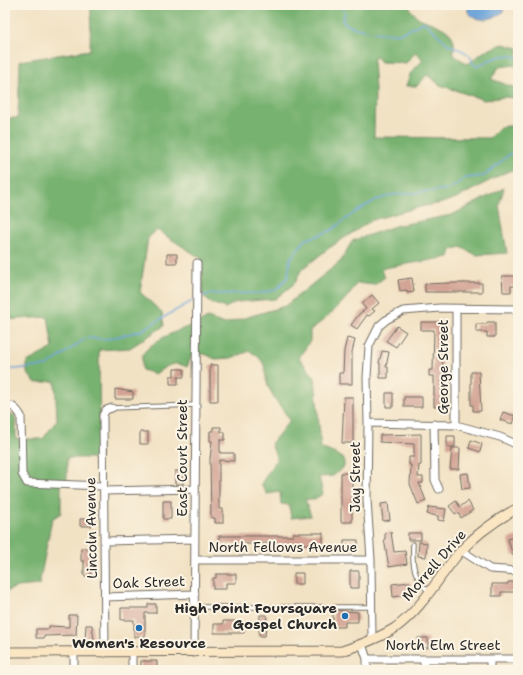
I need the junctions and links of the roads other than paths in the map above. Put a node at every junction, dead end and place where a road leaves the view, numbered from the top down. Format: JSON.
{"nodes":[{"id":1,"x":197,"y":263,"type":"dead end"},
{"id":2,"x":456,"y":309,"type":"junction"},
{"id":3,"x":518,"y":309,"type":"edge"},
{"id":4,"x":5,"y":405,"type":"edge"},
{"id":5,"x":196,"y":405,"type":"junction"},
{"id":6,"x":112,"y":408,"type":"joint"},
{"id":7,"x":368,"y":423,"type":"junction"},
{"id":8,"x":434,"y":424,"type":"junction"},
{"id":9,"x":456,"y":425,"type":"junction"},
{"id":10,"x":518,"y":445,"type":"edge"},
{"id":11,"x":104,"y":488,"type":"junction"},
{"id":12,"x":195,"y":489,"type":"junction"},
{"id":13,"x":439,"y":489,"type":"dead end"},
{"id":14,"x":518,"y":508,"type":"edge"},
{"id":15,"x":195,"y":539,"type":"junction"},
{"id":16,"x":104,"y":540,"type":"junction"},
{"id":17,"x":413,"y":544,"type":"dead end"},
{"id":18,"x":462,"y":550,"type":"junction"},
{"id":19,"x":195,"y":560,"type":"junction"},
{"id":20,"x":371,"y":560,"type":"junction"},
{"id":21,"x":518,"y":571,"type":"edge"},
{"id":22,"x":429,"y":592,"type":"junction"},
{"id":23,"x":195,"y":594,"type":"junction"},
{"id":24,"x":105,"y":597,"type":"junction"},
{"id":25,"x":194,"y":607,"type":"junction"},
{"id":26,"x":372,"y":607,"type":"junction"},
{"id":27,"x":372,"y":640,"type":"junction"},
{"id":28,"x":362,"y":644,"type":"junction"},
{"id":29,"x":5,"y":652,"type":"edge"},
{"id":30,"x":74,"y":653,"type":"junction"},
{"id":31,"x":105,"y":653,"type":"junction"},
{"id":32,"x":132,"y":653,"type":"junction"},
{"id":33,"x":194,"y":653,"type":"junction"},
{"id":34,"x":367,"y":660,"type":"junction"},
{"id":35,"x":424,"y":660,"type":"junction"},
{"id":36,"x":490,"y":660,"type":"junction"},
{"id":37,"x":518,"y":660,"type":"edge"},
{"id":38,"x":74,"y":670,"type":"edge"},
{"id":39,"x":132,"y":670,"type":"edge"},
{"id":40,"x":367,"y":670,"type":"edge"},
{"id":41,"x":424,"y":670,"type":"edge"},
{"id":42,"x":490,"y":670,"type":"edge"}],
"edges":[{"from":1,"to":5,"type":"street","name":"East Court Street"},
{"from":2,"to":3,"type":"street"},
{"from":2,"to":7,"type":"street","name":"Jay Street"},
{"from":2,"to":9,"type":"street","name":"George Street"},
{"from":4,"to":11,"type":"street"},
{"from":5,"to":6,"type":"lane"},
{"from":5,"to":12,"type":"street","name":"East Court Street"},
{"from":6,"to":11,"type":"street","name":"Lincoln Avenue"},
{"from":7,"to":8,"type":"street"},
{"from":7,"to":20,"type":"street","name":"Jay Street"},
{"from":8,"to":9,"type":"street"},
{"from":8,"to":13,"type":"street"},
{"from":9,"to":10,"type":"street"},
{"from":11,"to":12,"type":"street"},
{"from":11,"to":16,"type":"street","name":"Lincoln Avenue"},
{"from":12,"to":15,"type":"street","name":"East Court Street"},
{"from":14,"to":18,"type":"main road","name":"Morrell Drive"},
{"from":15,"to":16,"type":"street"},
{"from":15,"to":19,"type":"street","name":"East Court Street"},
{"from":16,"to":24,"type":"street","name":"Lincoln Avenue"},
{"from":17,"to":22,"type":"lane"},
{"from":18,"to":21,"type":"street"},
{"from":18,"to":22,"type":"main road","name":"Morrell Drive"},
{"from":19,"to":20,"type":"street","name":"North Fellows Avenue"},
{"from":19,"to":23,"type":"street","name":"East Court Street"},
{"from":20,"to":26,"type":"street","name":"Jay Street"},
{"from":22,"to":27,"type":"main road","name":"Morrell Drive"},
{"from":23,"to":24,"type":"street","name":"Oak Street"},
{"from":23,"to":25,"type":"street","name":"East Court Street"},
{"from":24,"to":31,"type":"street","name":"Lincoln Avenue"},
{"from":25,"to":26,"type":"lane"},
{"from":25,"to":33,"type":"street","name":"East Court Street"},
{"from":26,"to":27,"type":"street","name":"Jay Street"},
{"from":27,"to":28,"type":"main road","name":"North Elm Street"},
{"from":28,"to":33,"type":"main road","name":"North Elm Street"},
{"from":28,"to":34,"type":"street"},
{"from":29,"to":30,"type":"main road","name":"North Elm Street"},
{"from":30,"to":31,"type":"main road","name":"North Elm Street"},
{"from":30,"to":38,"type":"street"},
{"from":31,"to":32,"type":"main road","name":"North Elm Street"},
{"from":32,"to":33,"type":"main road","name":"North Elm Street"},
{"from":32,"to":39,"type":"street"},
{"from":34,"to":35,"type":"street","name":"North Elm Street"},
{"from":34,"to":40,"type":"street"},
{"from":35,"to":36,"type":"street","name":"North Elm Street"},
{"from":35,"to":41,"type":"street"},
{"from":36,"to":37,"type":"street","name":"North Elm Street"},
{"from":36,"to":42,"type":"street"}]}
